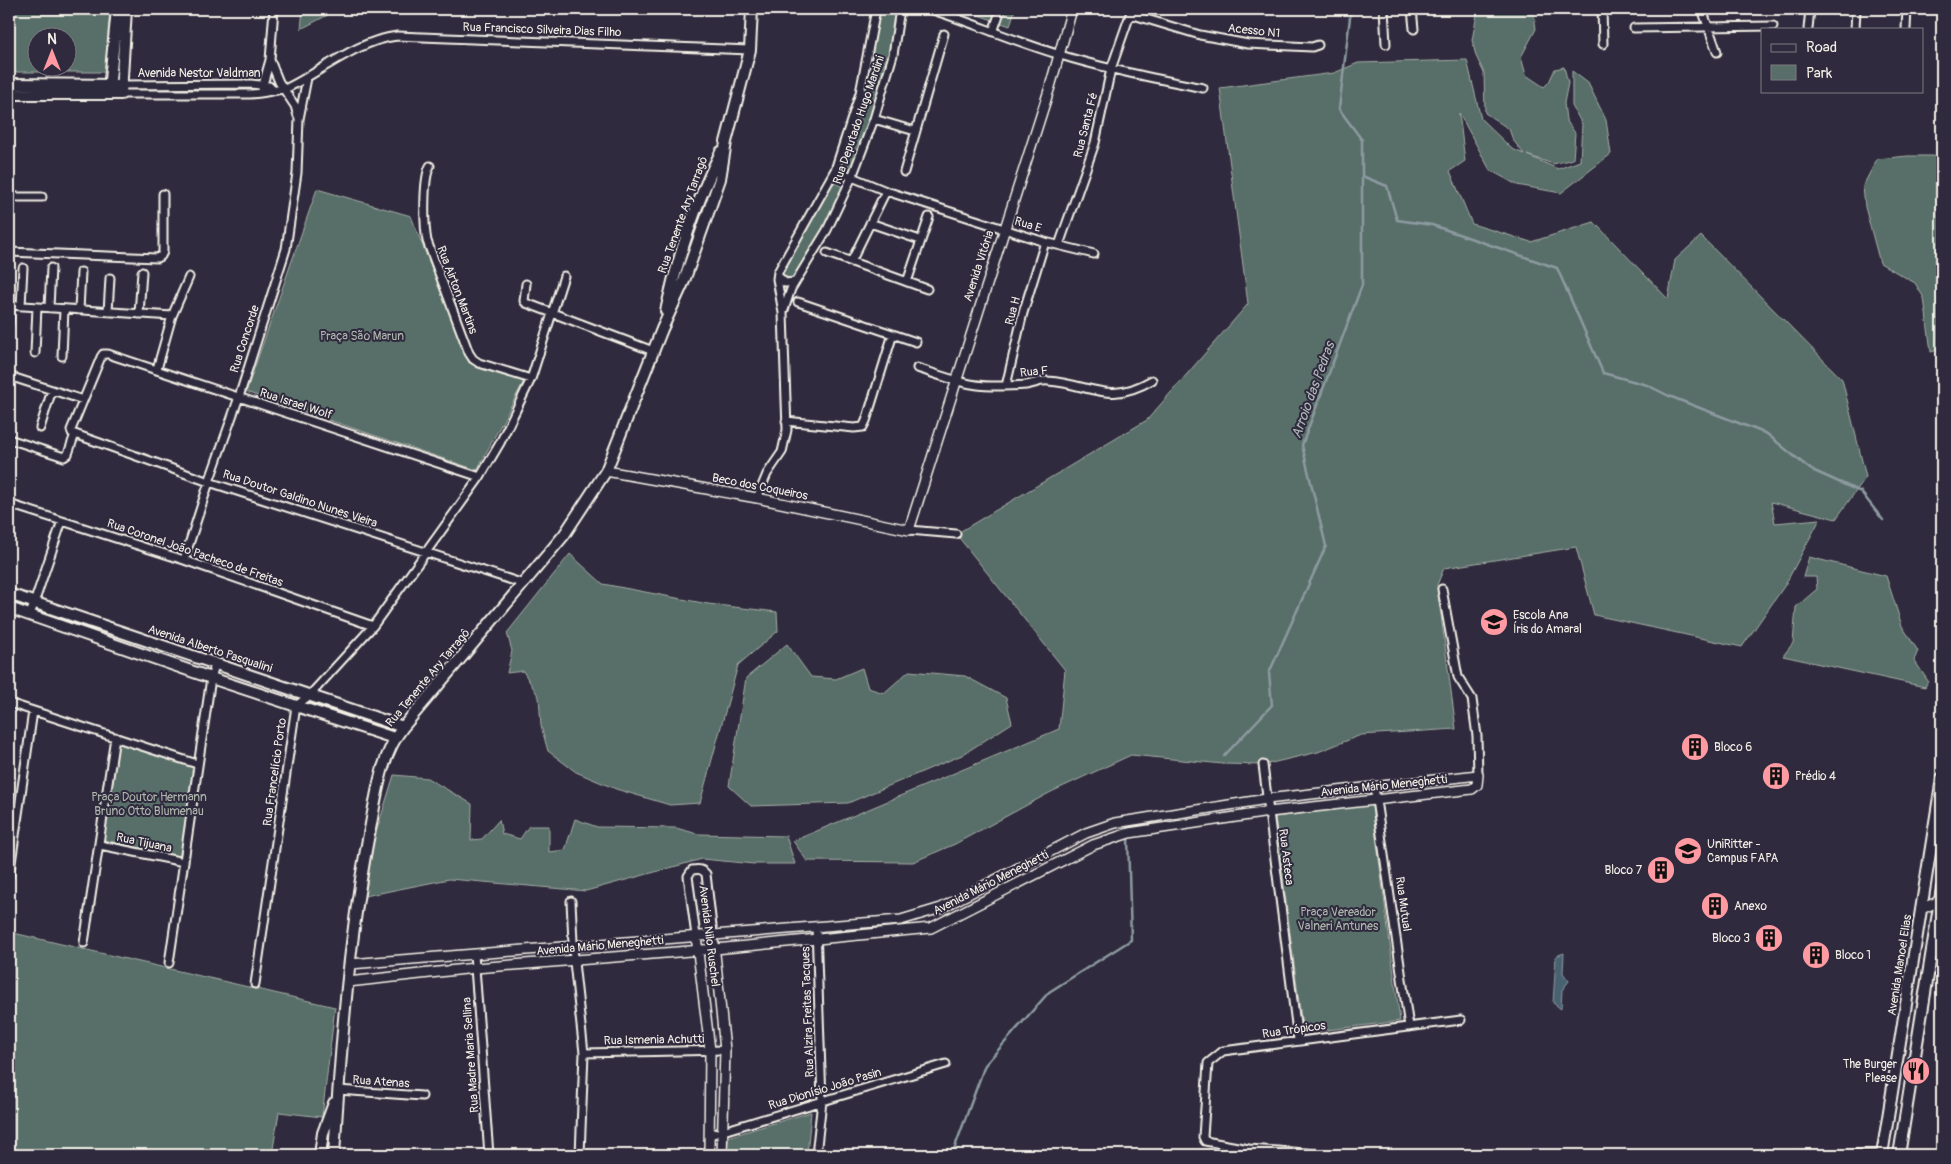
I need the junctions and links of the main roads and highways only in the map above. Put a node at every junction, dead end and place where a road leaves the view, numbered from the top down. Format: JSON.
{"nodes":[{"id":1,"x":117,"y":9,"type":"edge"},
{"id":2,"x":126,"y":9,"type":"edge"},
{"id":3,"x":752,"y":9,"type":"edge"},
{"id":4,"x":9,"y":84,"type":"edge"},
{"id":5,"x":109,"y":90,"type":"junction"},
{"id":6,"x":9,"y":94,"type":"edge"},
{"id":7,"x":9,"y":594,"type":"edge"},
{"id":8,"x":9,"y":608,"type":"edge"},
{"id":9,"x":402,"y":727,"type":"junction"},
{"id":10,"x":394,"y":738,"type":"junction"},
{"id":11,"x":1942,"y":778,"type":"edge"},
{"id":12,"x":1942,"y":888,"type":"edge"},
{"id":13,"x":1941,"y":900,"type":"edge"},
{"id":14,"x":338,"y":1090,"type":"junction"},
{"id":15,"x":321,"y":1143,"type":"junction"},
{"id":16,"x":335,"y":1144,"type":"junction"},
{"id":17,"x":1882,"y":1154,"type":"edge"},
{"id":18,"x":320,"y":1155,"type":"edge"},
{"id":19,"x":334,"y":1155,"type":"edge"},
{"id":20,"x":1899,"y":1155,"type":"edge"}],
"edges":[{"from":1,"to":5,"type":"main road"},
{"from":2,"to":5,"type":"main road","name":"Avenida Nestor Valdman"},
{"from":3,"to":9,"type":"main road","name":"Rua Tenente Ary Tarragô"},
{"from":4,"to":5,"type":"main road","name":"Avenida Nestor Valdman"},
{"from":5,"to":6,"type":"main road","name":"Avenida Nestor Valdman"},
{"from":7,"to":9,"type":"main road","name":"Avenida Alberto Pasqualini"},
{"from":8,"to":10,"type":"main road"},
{"from":9,"to":10,"type":"main road","name":"Rua Tenente Ary Tarragô"},
{"from":10,"to":14,"type":"main road","name":"Rua Tenente Ary Tarragô"},
{"from":11,"to":17,"type":"main road","name":"Avenida Manoel Elias"},
{"from":12,"to":13,"type":"main road"},
{"from":13,"to":20,"type":"main road"},
{"from":14,"to":15,"type":"main road","name":"Rua Tenente Ary Tarragô"},
{"from":14,"to":16,"type":"main road","name":"Rua Tenente Ary Tarragô"},
{"from":15,"to":16,"type":"main road"},
{"from":15,"to":18,"type":"main road","name":"Rua Tenente Ary Tarragô"},
{"from":16,"to":19,"type":"main road","name":"Rua Tenente Ary Tarragô"}]}
